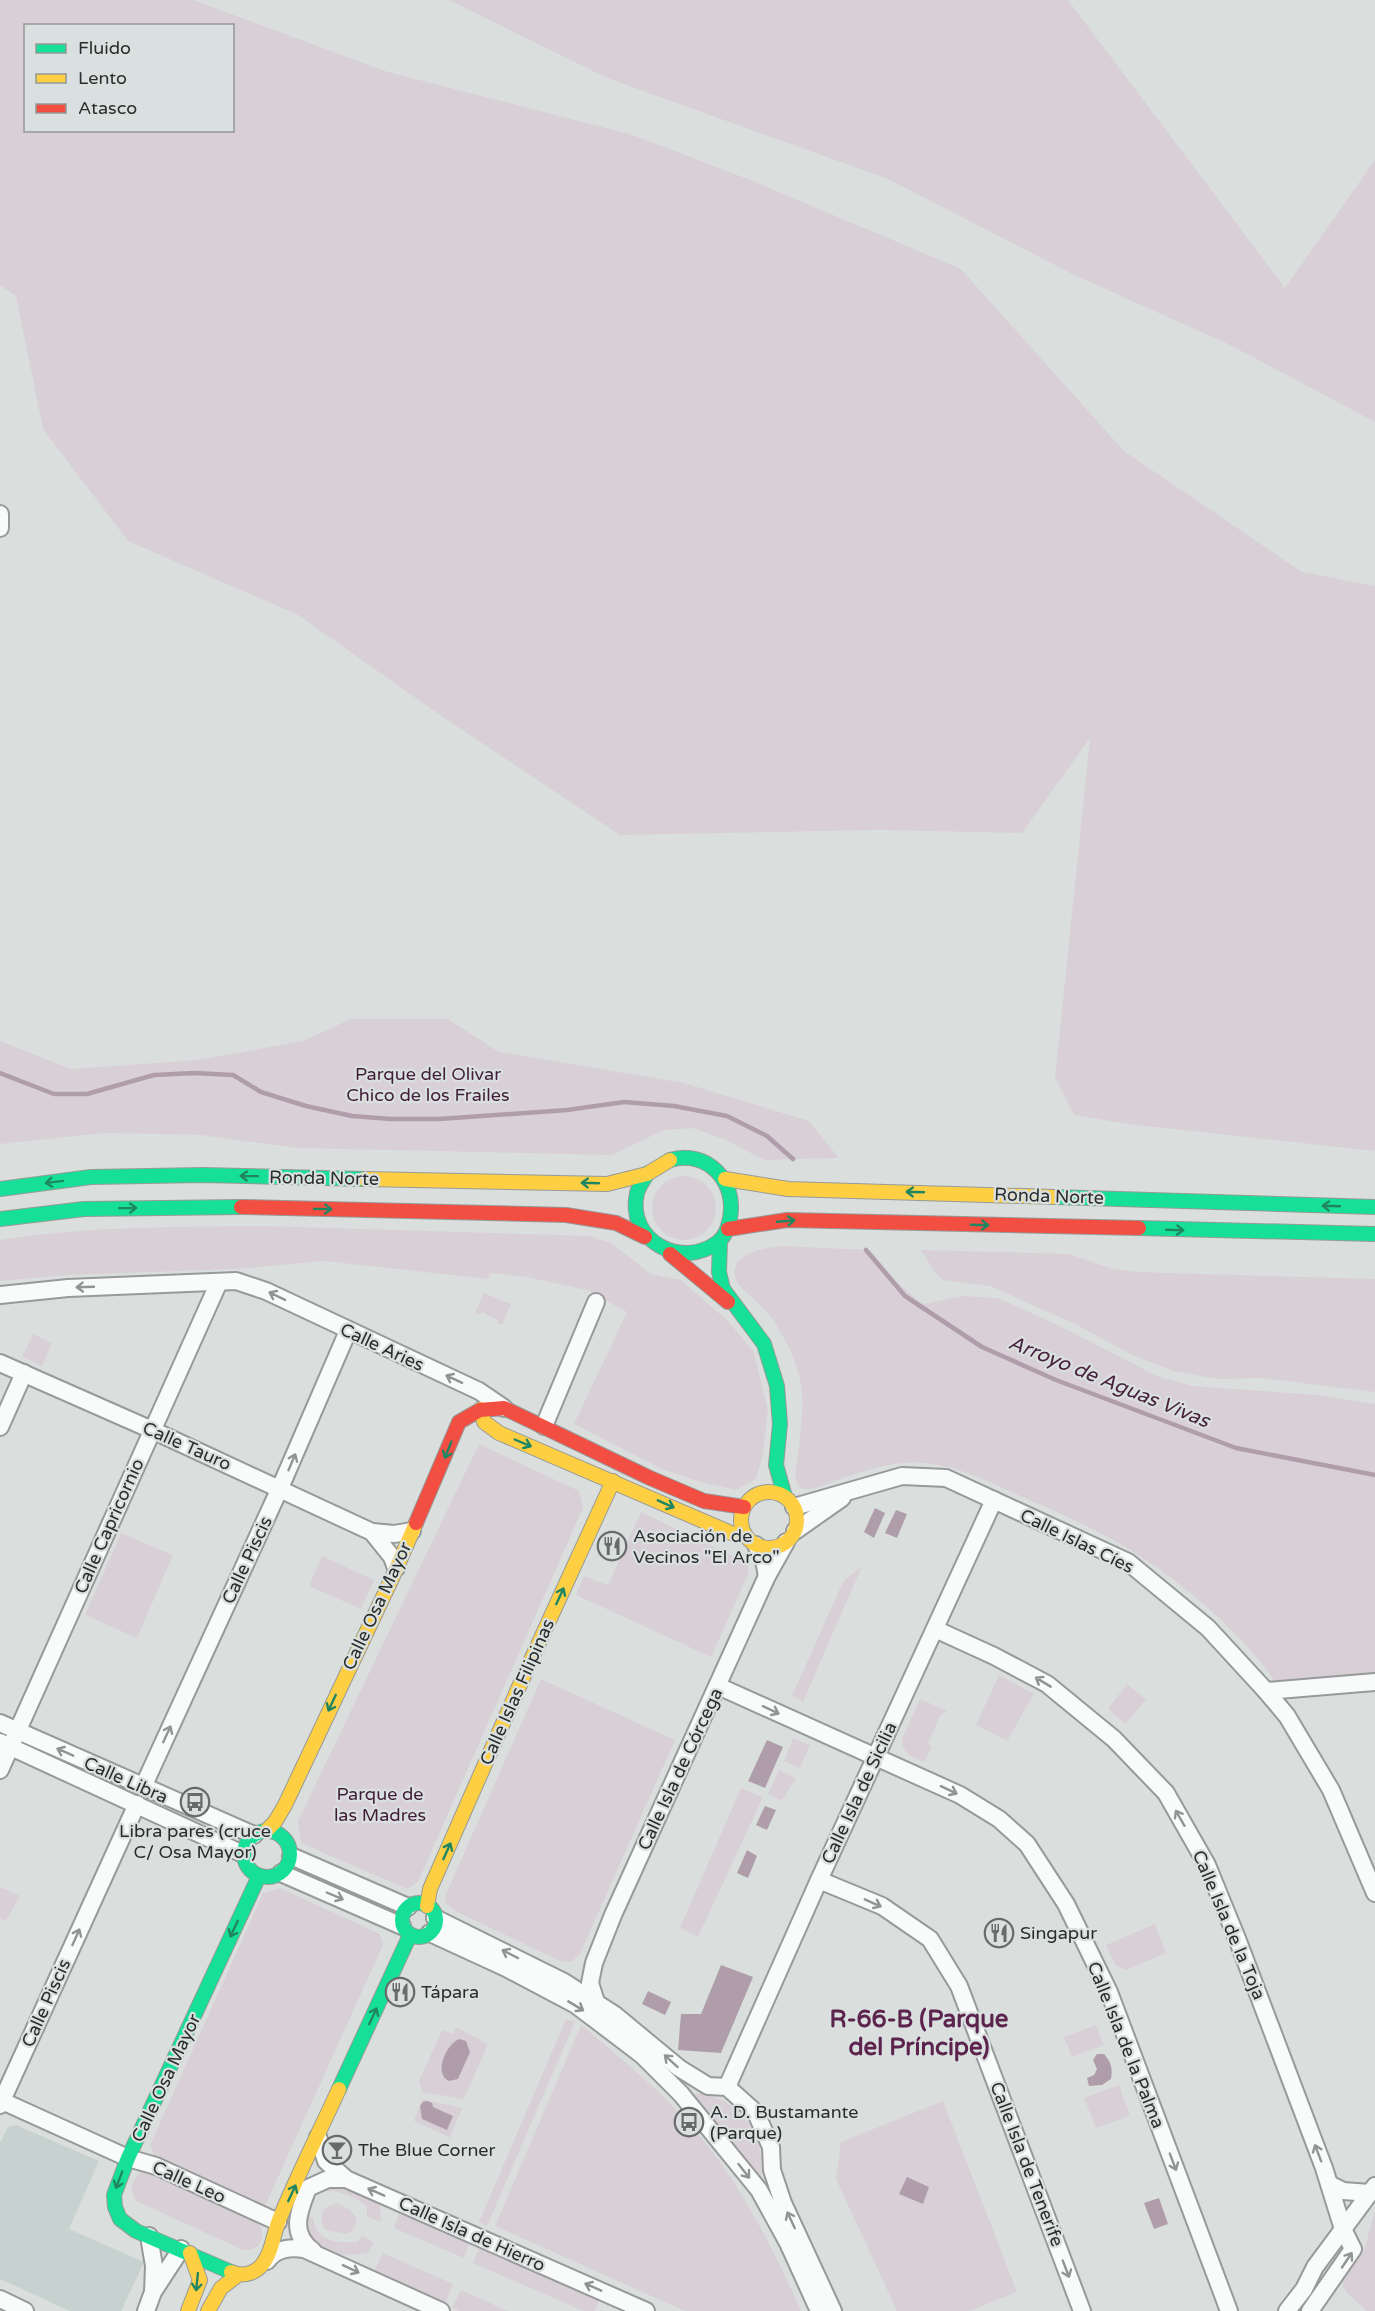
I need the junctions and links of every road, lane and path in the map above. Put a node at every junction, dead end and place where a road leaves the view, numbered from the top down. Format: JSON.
{"nodes":[{"id":1,"x":0,"y":514,"type":"edge"},
{"id":2,"x":0,"y":528,"type":"edge"},
{"id":3,"x":648,"y":1173,"type":"junction"},
{"id":4,"x":724,"y":1179,"type":"junction"},
{"id":5,"x":0,"y":1189,"type":"edge"},
{"id":6,"x":1375,"y":1207,"type":"edge"},
{"id":7,"x":0,"y":1219,"type":"edge"},
{"id":8,"x":1375,"y":1234,"type":"edge"},
{"id":9,"x":724,"y":1235,"type":"junction"},
{"id":10,"x":645,"y":1237,"type":"junction"},
{"id":11,"x":670,"y":1254,"type":"junction"},
{"id":12,"x":219,"y":1282,"type":"junction"},
{"id":13,"x":0,"y":1295,"type":"edge"},
{"id":14,"x":596,"y":1302,"type":"dead end"},
{"id":15,"x":737,"y":1310,"type":"junction"},
{"id":16,"x":348,"y":1331,"type":"junction"},
{"id":17,"x":0,"y":1363,"type":"edge"},
{"id":18,"x":24,"y":1373,"type":"junction"},
{"id":19,"x":504,"y":1408,"type":"junction"},
{"id":20,"x":481,"y":1409,"type":"junction"},
{"id":21,"x":544,"y":1426,"type":"junction"},
{"id":22,"x":0,"y":1427,"type":"edge"},
{"id":23,"x":152,"y":1430,"type":"junction"},
{"id":24,"x":616,"y":1462,"type":"junction"},
{"id":25,"x":776,"y":1466,"type":"junction"},
{"id":26,"x":613,"y":1481,"type":"junction"},
{"id":27,"x":280,"y":1488,"type":"junction"},
{"id":28,"x":852,"y":1491,"type":"junction"},
{"id":29,"x":757,"y":1495,"type":"junction"},
{"id":30,"x":994,"y":1500,"type":"junction"},
{"id":31,"x":789,"y":1502,"type":"junction"},
{"id":32,"x":744,"y":1507,"type":"junction"},
{"id":33,"x":372,"y":1532,"type":"junction"},
{"id":34,"x":412,"y":1532,"type":"junction"},
{"id":35,"x":790,"y":1537,"type":"junction"},
{"id":36,"x":750,"y":1539,"type":"junction"},
{"id":37,"x":396,"y":1568,"type":"junction"},
{"id":38,"x":767,"y":1576,"type":"junction"},
{"id":39,"x":935,"y":1629,"type":"junction"},
{"id":40,"x":1375,"y":1682,"type":"edge"},
{"id":41,"x":718,"y":1686,"type":"junction"},
{"id":42,"x":1295,"y":1689,"type":"junction"},
{"id":43,"x":1266,"y":1691,"type":"junction"},
{"id":44,"x":1287,"y":1716,"type":"junction"},
{"id":45,"x":0,"y":1723,"type":"edge"},
{"id":46,"x":10,"y":1740,"type":"edge"},
{"id":47,"x":876,"y":1756,"type":"junction"},
{"id":48,"x":0,"y":1770,"type":"edge"},
{"id":49,"x":143,"y":1788,"type":"junction"},
{"id":50,"x":137,"y":1804,"type":"junction"},
{"id":51,"x":260,"y":1833,"type":"junction"},
{"id":52,"x":243,"y":1854,"type":"junction"},
{"id":53,"x":291,"y":1856,"type":"junction"},
{"id":54,"x":281,"y":1873,"type":"junction"},
{"id":55,"x":259,"y":1876,"type":"junction"},
{"id":56,"x":819,"y":1880,"type":"junction"},
{"id":57,"x":1375,"y":1891,"type":"edge"},
{"id":58,"x":408,"y":1907,"type":"junction"},
{"id":59,"x":431,"y":1919,"type":"junction"},
{"id":60,"x":406,"y":1930,"type":"junction"},
{"id":61,"x":594,"y":1963,"type":"junction"},
{"id":62,"x":564,"y":1982,"type":"junction"},
{"id":63,"x":596,"y":2002,"type":"junction"},
{"id":64,"x":708,"y":2086,"type":"junction"},
{"id":65,"x":727,"y":2087,"type":"junction"},
{"id":66,"x":681,"y":2094,"type":"junction"},
{"id":67,"x":1,"y":2102,"type":"edge"},
{"id":68,"x":318,"y":2137,"type":"junction"},
{"id":69,"x":128,"y":2158,"type":"junction"},
{"id":70,"x":772,"y":2170,"type":"junction"},
{"id":71,"x":346,"y":2179,"type":"junction"},
{"id":72,"x":1329,"y":2184,"type":"junction"},
{"id":73,"x":1373,"y":2189,"type":"edge"},
{"id":74,"x":759,"y":2190,"type":"junction"},
{"id":75,"x":278,"y":2222,"type":"junction"},
{"id":76,"x":1343,"y":2229,"type":"junction"},
{"id":77,"x":149,"y":2236,"type":"junction"},
{"id":78,"x":186,"y":2251,"type":"junction"},
{"id":79,"x":313,"y":2251,"type":"junction"},
{"id":80,"x":263,"y":2267,"type":"junction"},
{"id":81,"x":237,"y":2275,"type":"junction"},
{"id":82,"x":1311,"y":2277,"type":"junction"},
{"id":83,"x":1326,"y":2289,"type":"junction"},
{"id":84,"x":153,"y":2292,"type":"junction"},
{"id":85,"x":0,"y":2299,"type":"edge"},
{"id":86,"x":25,"y":2311,"type":"edge"},
{"id":87,"x":146,"y":2311,"type":"edge"},
{"id":88,"x":188,"y":2311,"type":"edge"},
{"id":89,"x":208,"y":2311,"type":"edge"},
{"id":90,"x":441,"y":2311,"type":"edge"},
{"id":91,"x":646,"y":2311,"type":"edge"},
{"id":92,"x":819,"y":2311,"type":"edge"},
{"id":93,"x":833,"y":2311,"type":"edge"},
{"id":94,"x":1082,"y":2311,"type":"edge"},
{"id":95,"x":1229,"y":2311,"type":"edge"},
{"id":96,"x":1287,"y":2311,"type":"edge"},
{"id":97,"x":1310,"y":2311,"type":"edge"}],
"edges":[{"from":1,"to":2,"type":"street"},
{"from":3,"to":4,"type":"main road","name":"Ronda Norte"},
{"from":3,"to":5,"type":"main road","name":"Ronda Norte","one_way":true},
{"from":3,"to":10,"type":"main road"},
{"from":6,"to":4,"type":"main road","name":"Ronda Norte","one_way":true},
{"from":4,"to":9,"type":"main road"},
{"from":7,"to":10,"type":"main road","name":"Ronda Norte","one_way":true},
{"from":9,"to":8,"type":"main road","name":"Ronda Norte","one_way":true},
{"from":9,"to":11,"type":"main road","name":"Ronda Norte"},
{"from":9,"to":15,"type":"main road"},
{"from":10,"to":11,"type":"main road","name":"Ronda Norte"},
{"from":11,"to":15,"type":"main road"},
{"from":12,"to":13,"type":"street","name":"Calle Aries","one_way":true},
{"from":16,"to":12,"type":"street","name":"Calle Aries","one_way":true},
{"from":12,"to":23,"type":"street","name":"Calle Capricornio"},
{"from":14,"to":21,"type":"street"},
{"from":15,"to":25,"type":"main road"},
{"from":19,"to":16,"type":"street","name":"Calle Aries","one_way":true},
{"from":27,"to":16,"type":"street","name":"Calle Piscis","one_way":true},
{"from":17,"to":18,"type":"street","name":"Calle Tauro"},
{"from":18,"to":22,"type":"street"},
{"from":18,"to":23,"type":"street","name":"Calle Tauro"},
{"from":19,"to":20,"type":"main road"},
{"from":19,"to":21,"type":"main road","name":"Calle Aries"},
{"from":20,"to":26,"type":"main road","one_way":true},
{"from":20,"to":34,"type":"main road","name":"Calle Osa Mayor","one_way":true},
{"from":21,"to":24,"type":"main road","name":"Calle Aries"},
{"from":23,"to":27,"type":"street","name":"Calle Tauro"},
{"from":23,"to":46,"type":"street","name":"Calle Capricornio"},
{"from":24,"to":26,"type":"street"},
{"from":24,"to":32,"type":"main road","name":"Calle Aries"},
{"from":25,"to":29,"type":"main road"},
{"from":25,"to":31,"type":"main road"},
{"from":26,"to":36,"type":"main road","one_way":true},
{"from":59,"to":26,"type":"main road","name":"Calle Islas Filipinas","one_way":true},
{"from":27,"to":33,"type":"street","name":"Calle Tauro"},
{"from":49,"to":27,"type":"street","name":"Calle Piscis","one_way":true},
{"from":28,"to":30,"type":"street","name":"Calle Islas Cíes"},
{"from":28,"to":31,"type":"street","name":"Calle Islas Cíes"},
{"from":28,"to":35,"type":"street","name":"Calle Islas Cíes"},
{"from":29,"to":31,"type":"main road"},
{"from":29,"to":32,"type":"main road"},
{"from":30,"to":39,"type":"street","name":"Calle Isla de Sicilia"},
{"from":30,"to":43,"type":"street","name":"Calle Islas Cíes"},
{"from":31,"to":35,"type":"main road"},
{"from":32,"to":36,"type":"main road"},
{"from":33,"to":34,"type":"street","name":"Calle Tauro"},
{"from":33,"to":37,"type":"street","name":"Calle Tauro"},
{"from":34,"to":37,"type":"main road","name":"Calle Osa Mayor"},
{"from":35,"to":36,"type":"main road"},
{"from":35,"to":38,"type":"street","name":"Calle Isla de Córcega"},
{"from":36,"to":38,"type":"street"},
{"from":37,"to":51,"type":"main road","name":"Calle Osa Mayor","one_way":true},
{"from":38,"to":41,"type":"street","name":"Calle Isla de Córcega"},
{"from":39,"to":47,"type":"street","name":"Calle Isla de Sicilia"},
{"from":72,"to":39,"type":"street","name":"Calle Isla de la Toja","one_way":true},
{"from":40,"to":42,"type":"street"},
{"from":41,"to":47,"type":"street","name":"Calle Isla de la Palma","one_way":true},
{"from":41,"to":61,"type":"street","name":"Calle Isla de Córcega"},
{"from":42,"to":43,"type":"street"},
{"from":42,"to":44,"type":"street"},
{"from":43,"to":44,"type":"street","name":"Calle Islas Cíes"},
{"from":44,"to":57,"type":"street","name":"Calle Islas Cíes"},
{"from":45,"to":46,"type":"street","name":"Calle Libra"},
{"from":46,"to":48,"type":"street","name":"Calle Capricornio"},
{"from":49,"to":46,"type":"street","name":"Calle Libra","one_way":true},
{"from":46,"to":50,"type":"street","name":"Calle Libra"},
{"from":47,"to":56,"type":"street","name":"Calle Isla de Sicilia"},
{"from":47,"to":95,"type":"street","name":"Calle Isla de la Palma","one_way":true},
{"from":49,"to":51,"type":"street","name":"Calle Libra"},
{"from":50,"to":52,"type":"street","name":"Calle Libra"},
{"from":67,"to":50,"type":"street","name":"Calle Piscis","one_way":true},
{"from":51,"to":52,"type":"main road"},
{"from":51,"to":53,"type":"main road"},
{"from":52,"to":55,"type":"main road"},
{"from":53,"to":54,"type":"main road"},
{"from":53,"to":58,"type":"street"},
{"from":54,"to":55,"type":"main road"},
{"from":54,"to":60,"type":"street","one_way":true},
{"from":55,"to":69,"type":"main road","name":"Calle Osa Mayor","one_way":true},
{"from":56,"to":65,"type":"street","name":"Calle Isla de Sicilia"},
{"from":56,"to":94,"type":"street","name":"Calle Isla de Tenerife","one_way":true},
{"from":58,"to":59,"type":"main road"},
{"from":58,"to":60,"type":"main road"},
{"from":59,"to":60,"type":"main road"},
{"from":62,"to":59,"type":"street","one_way":true},
{"from":59,"to":66,"type":"street","one_way":true},
{"from":68,"to":60,"type":"main road","one_way":true},
{"from":61,"to":62,"type":"street"},
{"from":61,"to":63,"type":"street","name":"Calle Isla de Córcega"},
{"from":62,"to":63,"type":"street"},
{"from":64,"to":63,"type":"street","one_way":true},
{"from":64,"to":65,"type":"street"},
{"from":64,"to":66,"type":"street"},
{"from":65,"to":70,"type":"street"},
{"from":66,"to":74,"type":"street","one_way":true},
{"from":67,"to":69,"type":"street","name":"Calle Leo"},
{"from":68,"to":71,"type":"street","name":"Calle Isla de Hierro"},
{"from":75,"to":68,"type":"main road","one_way":true},
{"from":69,"to":75,"type":"street","name":"Calle Leo"},
{"from":69,"to":77,"type":"main road","name":"Calle Osa Mayor","one_way":true},
{"from":70,"to":74,"type":"street"},
{"from":93,"to":70,"type":"street","one_way":true},
{"from":71,"to":79,"type":"street"},
{"from":91,"to":71,"type":"street","name":"Calle Isla de Hierro","one_way":true},
{"from":72,"to":73,"type":"street"},
{"from":72,"to":76,"type":"street","name":"Calle Isla de la Toja"},
{"from":73,"to":76,"type":"street"},
{"from":74,"to":92,"type":"street"},
{"from":75,"to":80,"type":"main road"},
{"from":76,"to":82,"type":"street"},
{"from":83,"to":76,"type":"street","name":"Calle Isla de la Toja","one_way":true},
{"from":77,"to":78,"type":"main road","name":"Calle Osa Mayor"},
{"from":77,"to":84,"type":"street"},
{"from":78,"to":81,"type":"main road","name":"Calle Osa Mayor"},
{"from":78,"to":84,"type":"street"},
{"from":78,"to":88,"type":"main road","one_way":true},
{"from":79,"to":80,"type":"street"},
{"from":79,"to":90,"type":"street","one_way":true},
{"from":80,"to":81,"type":"main road"},
{"from":81,"to":89,"type":"main road"},
{"from":82,"to":83,"type":"street"},
{"from":82,"to":96,"type":"street"},
{"from":83,"to":97,"type":"street"},
{"from":84,"to":87,"type":"street"},
{"from":85,"to":86,"type":"street"}]}
